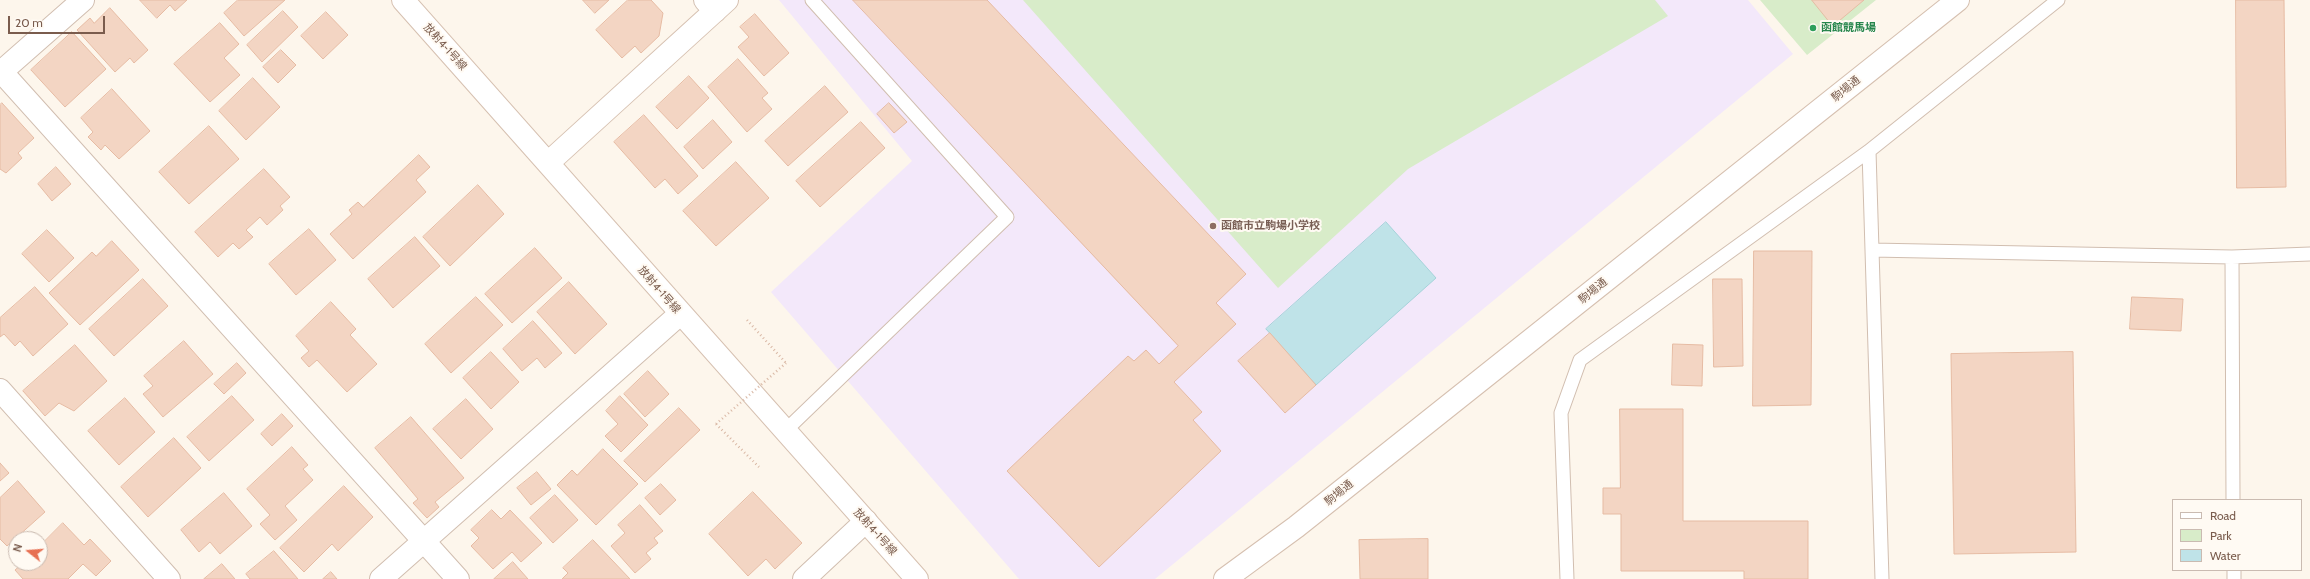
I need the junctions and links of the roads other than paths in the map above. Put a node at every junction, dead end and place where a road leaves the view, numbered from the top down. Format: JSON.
{"nodes":[{"id":1,"x":83,"y":0,"type":"edge"},
{"id":2,"x":403,"y":0,"type":"edge"},
{"id":3,"x":812,"y":0,"type":"edge"},
{"id":4,"x":1958,"y":0,"type":"edge"},
{"id":5,"x":2058,"y":0,"type":"edge"},
{"id":6,"x":716,"y":4,"type":"edge"},
{"id":7,"x":0,"y":72,"type":"edge"},
{"id":8,"x":1869,"y":151,"type":"junction"},
{"id":9,"x":548,"y":163,"type":"junction"},
{"id":10,"x":1872,"y":250,"type":"junction"},
{"id":11,"x":2310,"y":254,"type":"edge"},
{"id":12,"x":2232,"y":257,"type":"junction"},
{"id":13,"x":680,"y":314,"type":"junction"},
{"id":14,"x":0,"y":390,"type":"edge"},
{"id":15,"x":785,"y":431,"type":"junction"},
{"id":16,"x":2233,"y":499,"type":"edge"},
{"id":17,"x":866,"y":521,"type":"junction"},
{"id":18,"x":423,"y":540,"type":"junction"},
{"id":19,"x":169,"y":579,"type":"edge"},
{"id":20,"x":381,"y":579,"type":"edge"},
{"id":21,"x":458,"y":579,"type":"edge"},
{"id":22,"x":804,"y":579,"type":"edge"},
{"id":23,"x":917,"y":579,"type":"edge"},
{"id":24,"x":1224,"y":579,"type":"edge"},
{"id":25,"x":1567,"y":579,"type":"edge"},
{"id":26,"x":1882,"y":579,"type":"edge"}],
"edges":[{"from":1,"to":7,"type":"street"},
{"from":2,"to":9,"type":"street","name":"放射4-1号線"},
{"from":3,"to":15,"type":"lane"},
{"from":4,"to":24,"type":"street","name":"駒場通"},
{"from":5,"to":8,"type":"lane"},
{"from":6,"to":9,"type":"street"},
{"from":7,"to":18,"type":"street"},
{"from":8,"to":10,"type":"lane"},
{"from":8,"to":25,"type":"lane"},
{"from":9,"to":13,"type":"street","name":"放射4-1号線"},
{"from":10,"to":12,"type":"lane"},
{"from":10,"to":26,"type":"lane"},
{"from":11,"to":12,"type":"lane"},
{"from":12,"to":16,"type":"lane"},
{"from":13,"to":15,"type":"street","name":"放射4-1号線"},
{"from":13,"to":18,"type":"street"},
{"from":14,"to":19,"type":"street"},
{"from":15,"to":17,"type":"street","name":"放射4-1号線"},
{"from":17,"to":22,"type":"street"},
{"from":17,"to":23,"type":"street","name":"放射4-1号線"},
{"from":18,"to":20,"type":"street"},
{"from":18,"to":21,"type":"street"}]}
